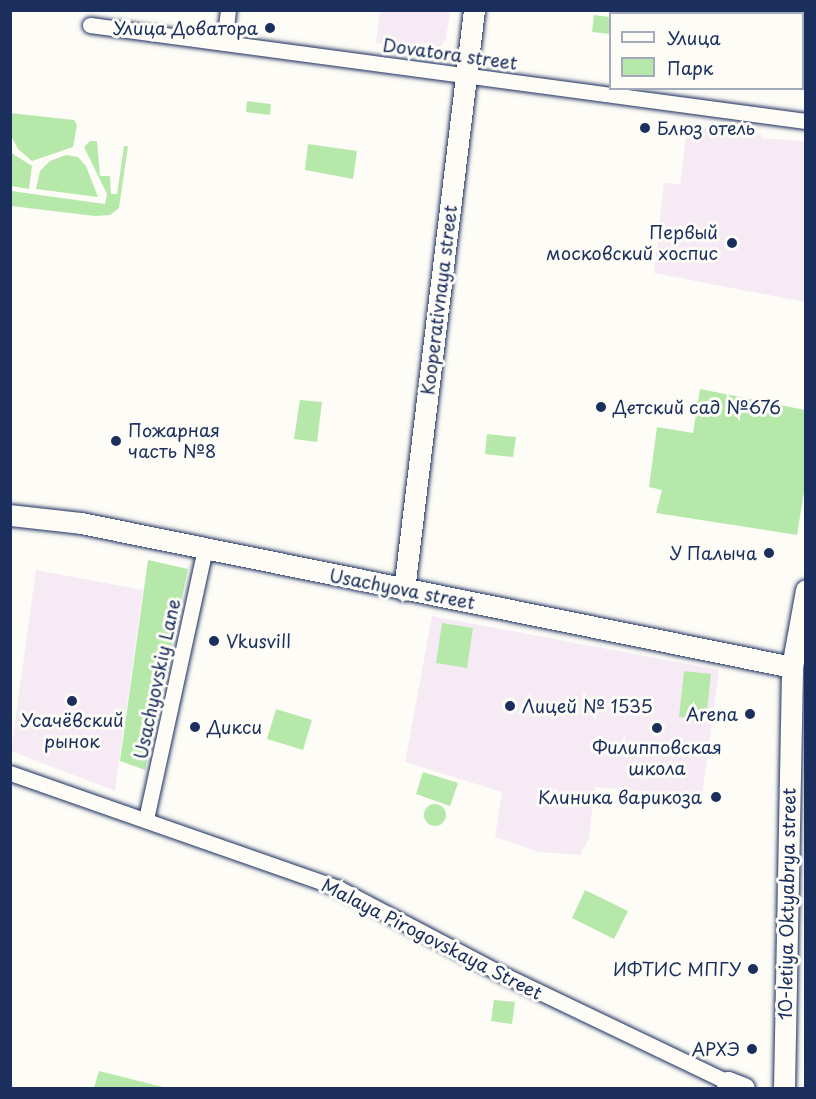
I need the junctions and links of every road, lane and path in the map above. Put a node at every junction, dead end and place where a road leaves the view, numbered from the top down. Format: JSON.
{"nodes":[{"id":1,"x":228,"y":10,"type":"edge"},
{"id":2,"x":474,"y":10,"type":"edge"},
{"id":3,"x":90,"y":25,"type":"dead end"},
{"id":4,"x":224,"y":43,"type":"junction"},
{"id":5,"x":467,"y":75,"type":"junction"},
{"id":6,"x":806,"y":121,"type":"edge"},
{"id":7,"x":10,"y":515,"type":"edge"},
{"id":8,"x":205,"y":548,"type":"junction"},
{"id":9,"x":404,"y":590,"type":"junction"},
{"id":10,"x":806,"y":590,"type":"edge"},
{"id":11,"x":803,"y":618,"type":"edge"},
{"id":12,"x":792,"y":667,"type":"junction"},
{"id":13,"x":799,"y":691,"type":"edge"},
{"id":14,"x":10,"y":773,"type":"edge"},
{"id":15,"x":146,"y":819,"type":"junction"},
{"id":16,"x":781,"y":1084,"type":"edge"},
{"id":17,"x":733,"y":1087,"type":"edge"}],
"edges":[{"from":1,"to":4,"type":"street"},
{"from":2,"to":5,"type":"street","name":"Kooperativnaya street"},
{"from":3,"to":4,"type":"street","name":"Dovatora street"},
{"from":4,"to":5,"type":"street","name":"Dovatora street"},
{"from":5,"to":6,"type":"street","name":"Dovatora street"},
{"from":5,"to":9,"type":"street","name":"Kooperativnaya street"},
{"from":7,"to":8,"type":"street","name":"Usachyova street"},
{"from":8,"to":9,"type":"street","name":"Usachyova street"},
{"from":8,"to":15,"type":"street","name":"Usachyovskiy Lane"},
{"from":9,"to":12,"type":"street","name":"Usachyova street"},
{"from":10,"to":11,"type":"street","name":"10-letiya Oktyabrya street"},
{"from":11,"to":12,"type":"street","name":"10-letiya Oktyabrya street"},
{"from":12,"to":13,"type":"street","name":"10-letiya Oktyabrya street"},
{"from":13,"to":16,"type":"street","name":"10-letiya Oktyabrya street"},
{"from":14,"to":15,"type":"street","name":"Malaya Pirogovskaya Street"},
{"from":15,"to":17,"type":"street","name":"Malaya Pirogovskaya Street"}]}
